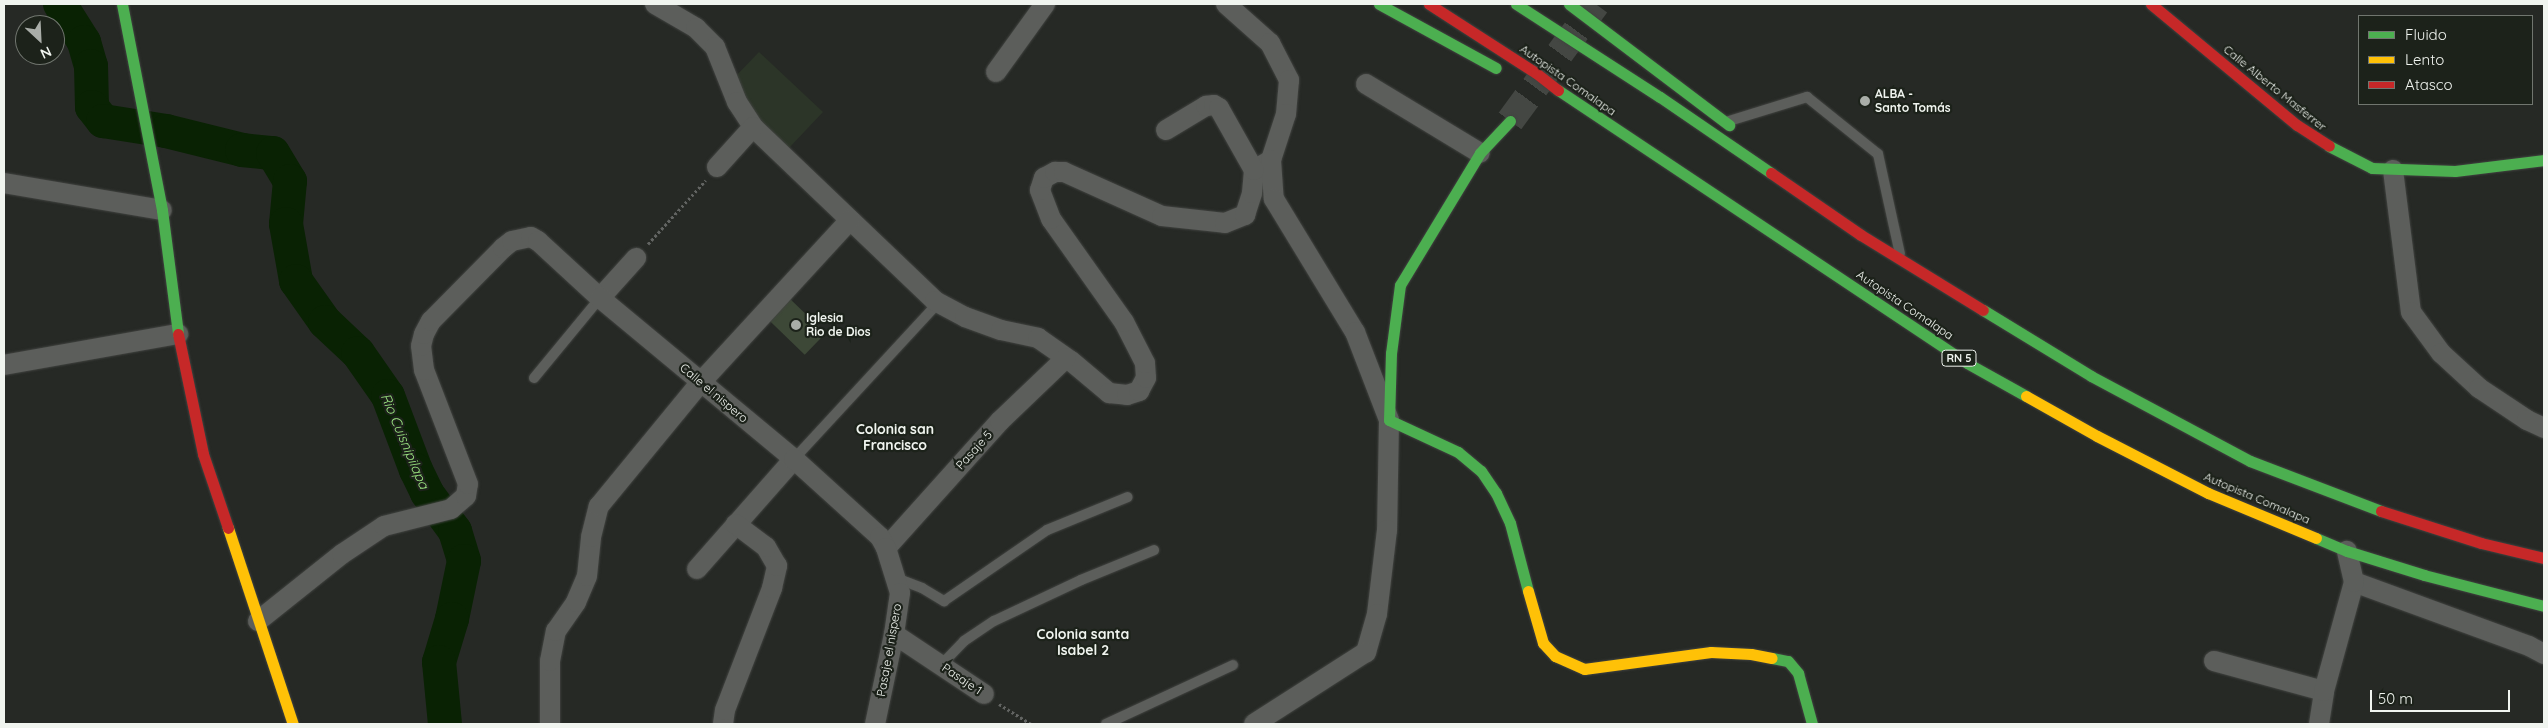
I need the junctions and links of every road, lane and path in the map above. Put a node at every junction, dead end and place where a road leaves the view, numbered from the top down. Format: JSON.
{"nodes":[{"id":1,"x":122,"y":4,"type":"edge"},
{"id":2,"x":655,"y":4,"type":"edge"},
{"id":3,"x":1045,"y":4,"type":"edge"},
{"id":4,"x":1226,"y":4,"type":"edge"},
{"id":5,"x":1379,"y":4,"type":"edge"},
{"id":6,"x":1429,"y":4,"type":"edge"},
{"id":7,"x":1516,"y":4,"type":"edge"},
{"id":8,"x":1569,"y":4,"type":"edge"},
{"id":9,"x":2155,"y":5,"type":"edge"},
{"id":10,"x":996,"y":72,"type":"dead end"},
{"id":11,"x":1508,"y":74,"type":"dead end"},
{"id":12,"x":1366,"y":84,"type":"dead end"},
{"id":13,"x":1533,"y":87,"type":"dead end"},
{"id":14,"x":1576,"y":104,"type":"junction"},
{"id":15,"x":1510,"y":121,"type":"tunnel mouth"},
{"id":16,"x":1726,"y":122,"type":"junction"},
{"id":17,"x":753,"y":128,"type":"junction"},
{"id":18,"x":1166,"y":130,"type":"dead end"},
{"id":19,"x":1741,"y":135,"type":"dead end"},
{"id":20,"x":1480,"y":153,"type":"junction"},
{"id":21,"x":1763,"y":154,"type":"dead end"},
{"id":22,"x":1271,"y":160,"type":"junction"},
{"id":23,"x":2544,"y":160,"type":"edge"},
{"id":24,"x":717,"y":167,"type":"joint"},
{"id":25,"x":1254,"y":170,"type":"junction"},
{"id":26,"x":2393,"y":170,"type":"junction"},
{"id":27,"x":4,"y":183,"type":"edge"},
{"id":28,"x":162,"y":210,"type":"junction"},
{"id":29,"x":850,"y":220,"type":"junction"},
{"id":30,"x":1860,"y":235,"type":"junction"},
{"id":31,"x":636,"y":258,"type":"joint"},
{"id":32,"x":1902,"y":260,"type":"junction"},
{"id":33,"x":600,"y":298,"type":"junction"},
{"id":34,"x":938,"y":303,"type":"junction"},
{"id":35,"x":178,"y":334,"type":"junction"},
{"id":36,"x":1066,"y":358,"type":"junction"},
{"id":37,"x":4,"y":365,"type":"edge"},
{"id":38,"x":534,"y":378,"type":"dead end"},
{"id":39,"x":701,"y":382,"type":"junction"},
{"id":40,"x":1390,"y":420,"type":"junction"},
{"id":41,"x":2544,"y":428,"type":"edge"},
{"id":42,"x":794,"y":459,"type":"junction"},
{"id":43,"x":1128,"y":497,"type":"dead end"},
{"id":44,"x":736,"y":524,"type":"junction"},
{"id":45,"x":886,"y":548,"type":"junction"},
{"id":46,"x":1154,"y":550,"type":"dead end"},
{"id":47,"x":2347,"y":551,"type":"junction"},
{"id":48,"x":2544,"y":558,"type":"edge"},
{"id":49,"x":697,"y":569,"type":"dead end"},
{"id":50,"x":896,"y":578,"type":"junction"},
{"id":51,"x":2354,"y":582,"type":"junction"},
{"id":52,"x":2544,"y":606,"type":"edge"},
{"id":53,"x":258,"y":621,"type":"junction"},
{"id":54,"x":894,"y":634,"type":"junction"},
{"id":55,"x":2544,"y":654,"type":"edge"},
{"id":56,"x":2214,"y":661,"type":"dead end"},
{"id":57,"x":1232,"y":665,"type":"dead end"},
{"id":58,"x":941,"y":666,"type":"junction"},
{"id":59,"x":2324,"y":691,"type":"junction"},
{"id":60,"x":984,"y":694,"type":"joint"},
{"id":61,"x":293,"y":724,"type":"edge"},
{"id":62,"x":550,"y":724,"type":"edge"},
{"id":63,"x":723,"y":724,"type":"edge"},
{"id":64,"x":875,"y":724,"type":"edge"},
{"id":65,"x":1030,"y":724,"type":"edge"},
{"id":66,"x":1106,"y":724,"type":"edge"},
{"id":67,"x":1254,"y":724,"type":"edge"},
{"id":68,"x":1812,"y":724,"type":"edge"},
{"id":69,"x":2319,"y":724,"type":"edge"}],
"edges":[{"from":1,"to":28,"type":"main road"},
{"from":2,"to":17,"type":"street"},
{"from":3,"to":10,"type":"street"},
{"from":4,"to":22,"type":"street"},
{"from":5,"to":11,"type":"main road"},
{"from":6,"to":14,"type":"main road","name":"Autopista Comalapa","number":"RN 5"},
{"from":7,"to":30,"type":"main road"},
{"from":8,"to":16,"type":"main road"},
{"from":9,"to":26,"type":"main road","name":"Calle Alberto Masferrer"},
{"from":12,"to":20,"type":"street"},
{"from":13,"to":14,"type":"main road"},
{"from":14,"to":47,"type":"main road","name":"Autopista Comalapa","number":"RN 5"},
{"from":15,"to":20,"type":"main road"},
{"from":16,"to":19,"type":"main road"},
{"from":16,"to":32,"type":"lane"},
{"from":17,"to":24,"type":"street"},
{"from":17,"to":29,"type":"street"},
{"from":18,"to":25,"type":"street"},
{"from":20,"to":40,"type":"main road"},
{"from":21,"to":30,"type":"main road"},
{"from":22,"to":25,"type":"street"},
{"from":22,"to":40,"type":"street"},
{"from":23,"to":26,"type":"main road","name":"Calle Alberto Masferrer"},
{"from":24,"to":31,"type":"path"},
{"from":25,"to":36,"type":"street"},
{"from":26,"to":41,"type":"street"},
{"from":27,"to":28,"type":"street"},
{"from":28,"to":35,"type":"main road"},
{"from":29,"to":34,"type":"street"},
{"from":29,"to":39,"type":"street"},
{"from":30,"to":32,"type":"main road"},
{"from":31,"to":33,"type":"street"},
{"from":32,"to":48,"type":"main road"},
{"from":33,"to":38,"type":"lane"},
{"from":33,"to":39,"type":"street","name":"Calle el nispero"},
{"from":33,"to":53,"type":"street","name":"Calle el nispero"},
{"from":34,"to":36,"type":"street"},
{"from":34,"to":42,"type":"lane"},
{"from":35,"to":37,"type":"street"},
{"from":35,"to":53,"type":"main road"},
{"from":36,"to":45,"type":"street","name":"Pasaje 5"},
{"from":39,"to":42,"type":"street","name":"Calle el nispero"},
{"from":39,"to":62,"type":"street"},
{"from":40,"to":67,"type":"street"},
{"from":40,"to":68,"type":"main road"},
{"from":42,"to":44,"type":"street"},
{"from":42,"to":45,"type":"street","name":"Calle el nispero"},
{"from":43,"to":50,"type":"lane"},
{"from":44,"to":49,"type":"street"},
{"from":44,"to":63,"type":"street"},
{"from":45,"to":50,"type":"street","name":"Pasaje el nispero"},
{"from":46,"to":58,"type":"lane"},
{"from":47,"to":51,"type":"street"},
{"from":47,"to":52,"type":"main road","name":"Autopista Comalapa","number":"RN 5"},
{"from":50,"to":54,"type":"street","name":"Pasaje el nispero"},
{"from":51,"to":55,"type":"street"},
{"from":51,"to":59,"type":"street"},
{"from":53,"to":61,"type":"main road"},
{"from":54,"to":58,"type":"street","name":"Pasaje 1"},
{"from":54,"to":64,"type":"street","name":"Pasaje el nispero"},
{"from":56,"to":59,"type":"street"},
{"from":57,"to":66,"type":"lane"},
{"from":58,"to":60,"type":"street","name":"Pasaje 1"},
{"from":59,"to":69,"type":"street"},
{"from":60,"to":65,"type":"path","name":"Pasaje 1"}]}
